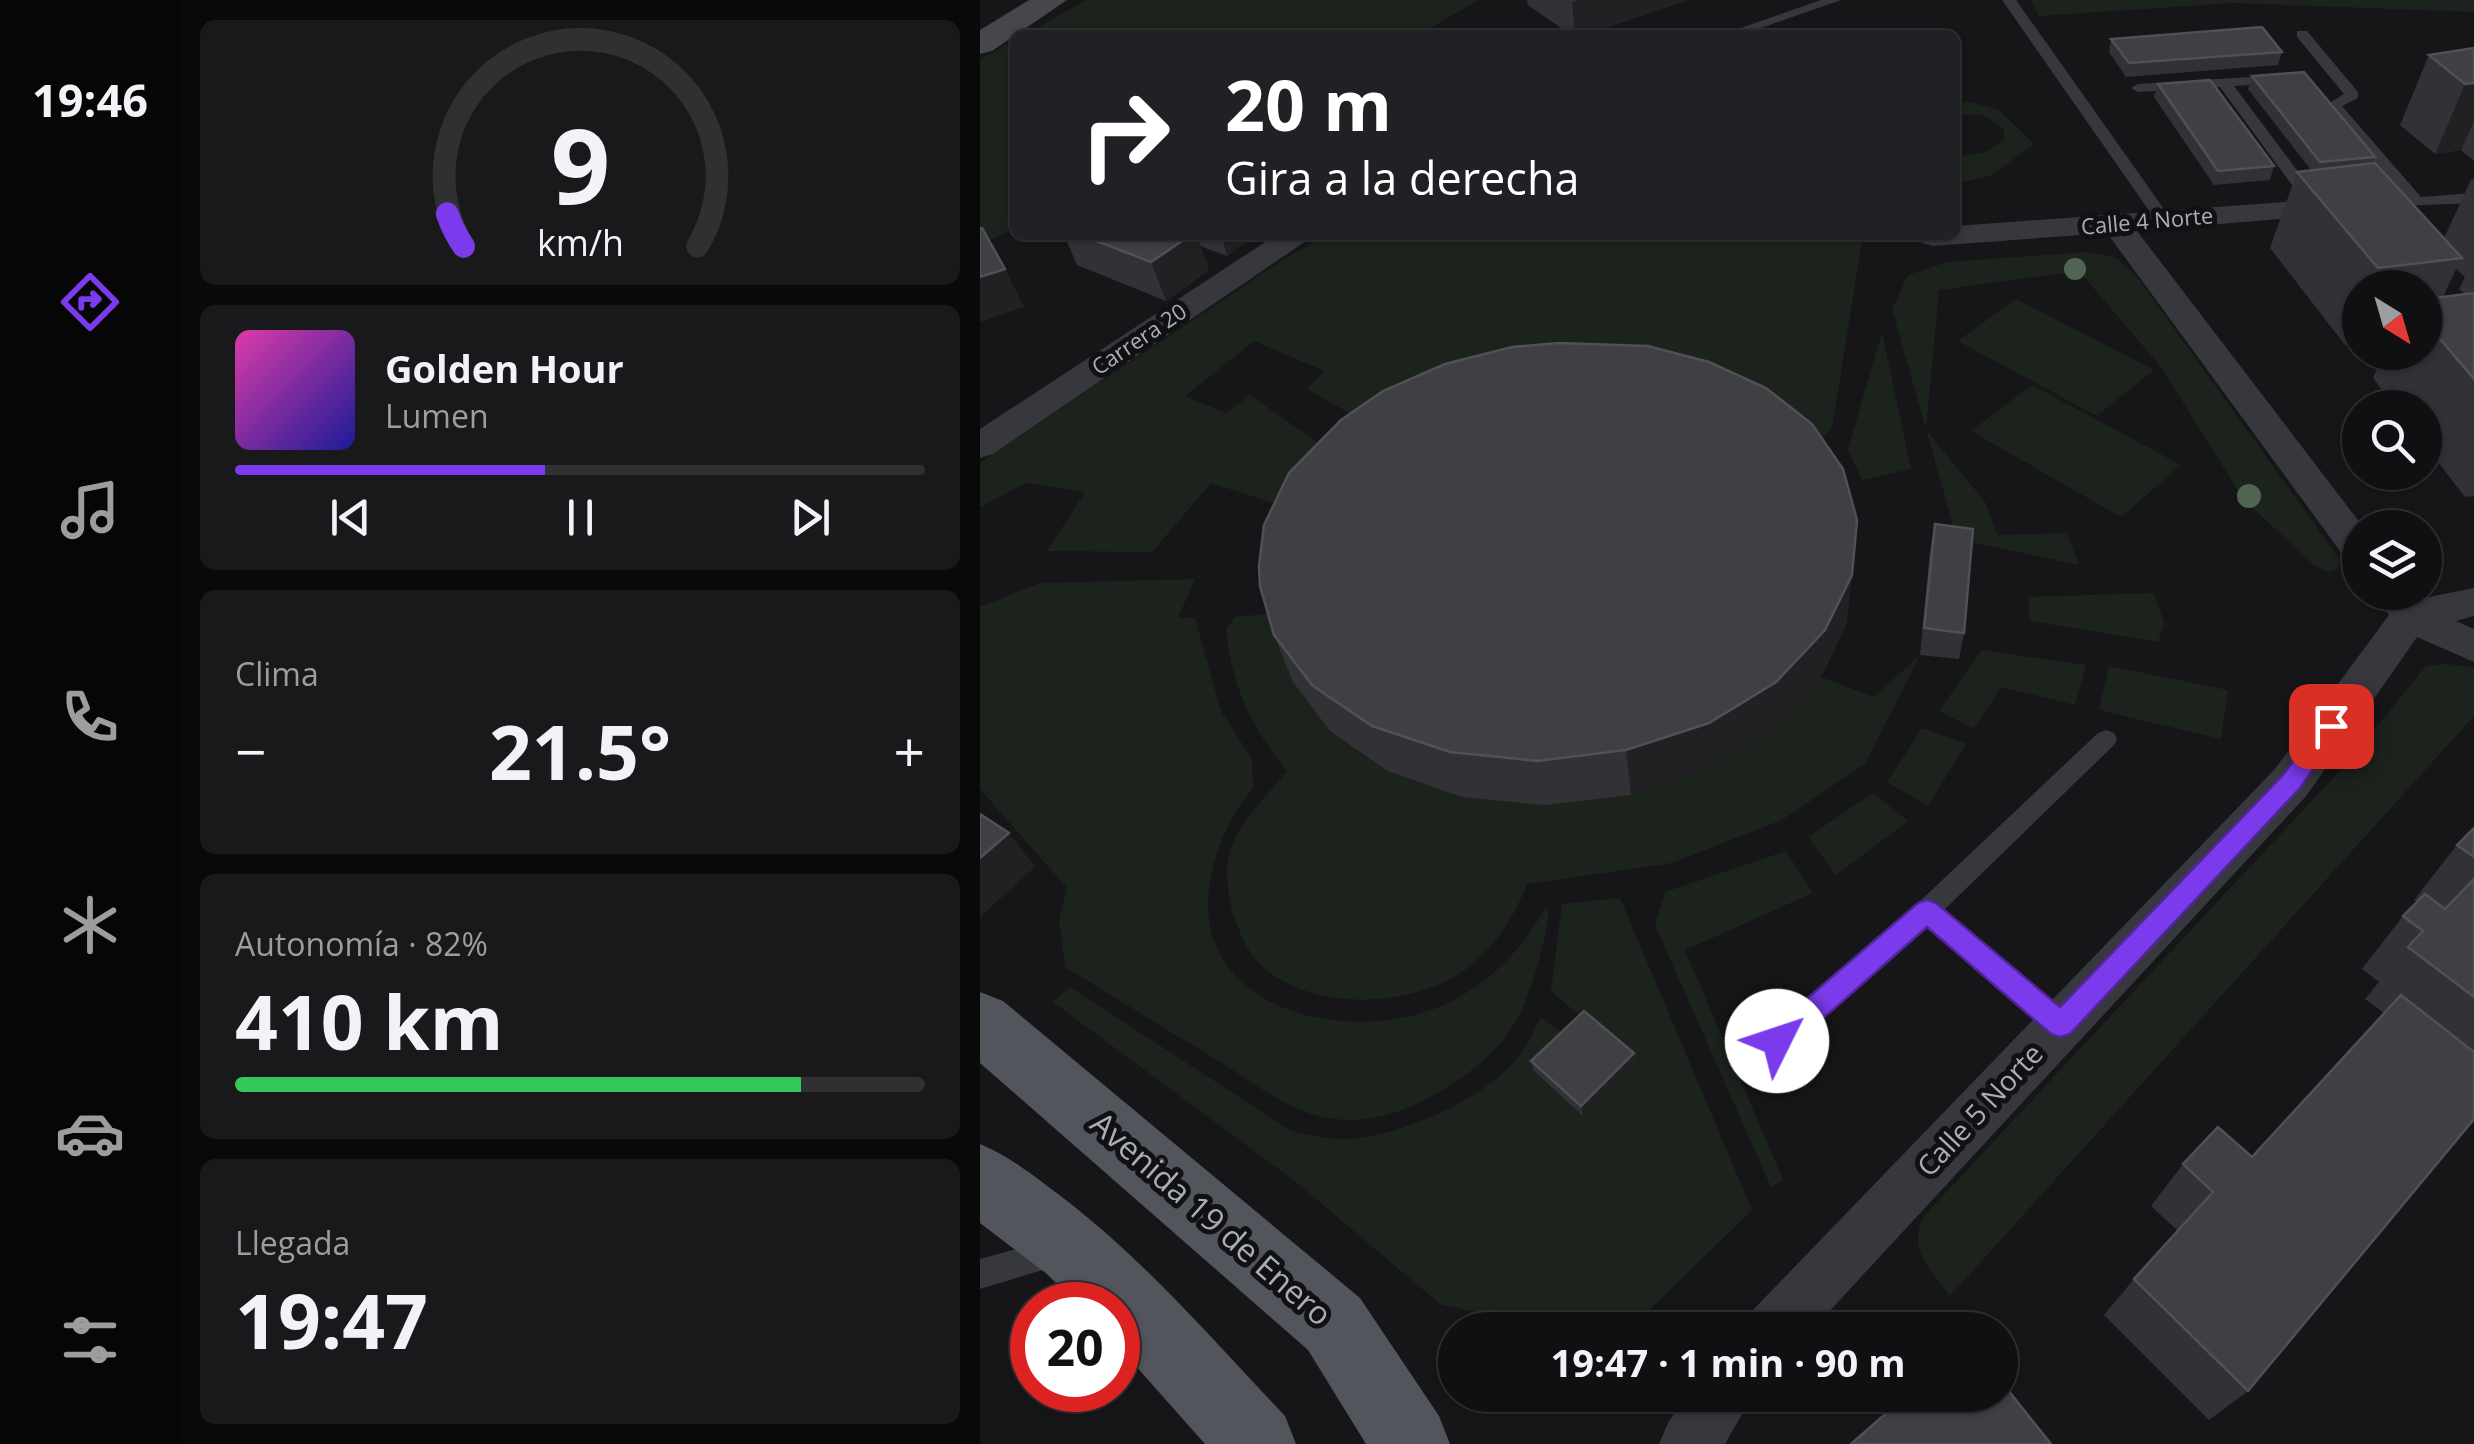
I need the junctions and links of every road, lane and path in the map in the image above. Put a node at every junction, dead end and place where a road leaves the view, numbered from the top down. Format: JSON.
{"nodes":[{"id":1,"x":1004,"y":0,"type":"edge"},
{"id":2,"x":1051,"y":0,"type":"edge"},
{"id":3,"x":1834,"y":0,"type":"edge"},
{"id":4,"x":2009,"y":0,"type":"edge"},
{"id":5,"x":980,"y":14,"type":"edge"},
{"id":6,"x":1743,"y":30,"type":"edge"},
{"id":7,"x":2302,"y":34,"type":"dead end"},
{"id":8,"x":980,"y":44,"type":"edge"},
{"id":9,"x":2285,"y":78,"type":"edge"},
{"id":10,"x":2224,"y":82,"type":"junction"},
{"id":11,"x":2138,"y":88,"type":"dead end"},
{"id":12,"x":2474,"y":198,"type":"edge"},
{"id":13,"x":2417,"y":202,"type":"junction"},
{"id":14,"x":2371,"y":205,"type":"joint"},
{"id":15,"x":2317,"y":209,"type":"junction"},
{"id":16,"x":2162,"y":219,"type":"junction"},
{"id":17,"x":2116,"y":224,"type":"junction"},
{"id":18,"x":1960,"y":235,"type":"edge"},
{"id":19,"x":1290,"y":240,"type":"edge"},
{"id":20,"x":980,"y":446,"type":"edge"},
{"id":21,"x":2342,"y":525,"type":"edge"},
{"id":22,"x":2474,"y":602,"type":"edge"},
{"id":23,"x":2442,"y":603,"type":"edge"},
{"id":24,"x":2398,"y":610,"type":"edge"},
{"id":25,"x":2412,"y":610,"type":"edge"},
{"id":26,"x":2474,"y":647,"type":"edge"},
{"id":27,"x":2106,"y":740,"type":"dead end"},
{"id":28,"x":1927,"y":911,"type":"junction"},
{"id":29,"x":980,"y":1022,"type":"edge"},
{"id":30,"x":2060,"y":1025,"type":"junction"},
{"id":31,"x":1777,"y":1041,"type":"dead end"},
{"id":32,"x":980,"y":1179,"type":"edge"},
{"id":33,"x":1072,"y":1249,"type":"junction"},
{"id":34,"x":980,"y":1274,"type":"edge"},
{"id":35,"x":1791,"y":1312,"type":"edge"},
{"id":36,"x":1712,"y":1412,"type":"edge"},
{"id":37,"x":1257,"y":1444,"type":"edge"},
{"id":38,"x":1410,"y":1444,"type":"edge"},
{"id":39,"x":1690,"y":1444,"type":"edge"}],
"edges":[{"from":1,"to":5,"type":"main road"},
{"from":2,"to":8,"type":"main road"},
{"from":3,"to":6,"type":"lane"},
{"from":4,"to":16,"type":"lane"},
{"from":7,"to":13,"type":"lane"},
{"from":9,"to":10,"type":"lane"},
{"from":10,"to":11,"type":"lane"},
{"from":10,"to":15,"type":"lane"},
{"from":12,"to":13,"type":"lane"},
{"from":13,"to":14,"type":"lane"},
{"from":14,"to":15,"type":"street","name":"Calle 4 Norte"},
{"from":15,"to":16,"type":"street","name":"Calle 4 Norte"},
{"from":16,"to":17,"type":"street","name":"Calle 4 Norte"},
{"from":17,"to":18,"type":"street","name":"Calle 4 Norte"},
{"from":17,"to":21,"type":"street"},
{"from":19,"to":20,"type":"street","name":"Carrera 20"},
{"from":22,"to":23,"type":"street"},
{"from":24,"to":30,"type":"street","name":"Calle 5 Norte"},
{"from":25,"to":26,"type":"street"},
{"from":27,"to":28,"type":"lane"},
{"from":28,"to":30,"type":"lane"},
{"from":28,"to":31,"type":"lane"},
{"from":29,"to":38,"type":"main road","name":"Avenida 19 de Enero"},
{"from":30,"to":35,"type":"street","name":"Calle 5 Norte"},
{"from":32,"to":33,"type":"main road"},
{"from":33,"to":34,"type":"lane"},
{"from":33,"to":37,"type":"main road"},
{"from":36,"to":39,"type":"street"}]}
